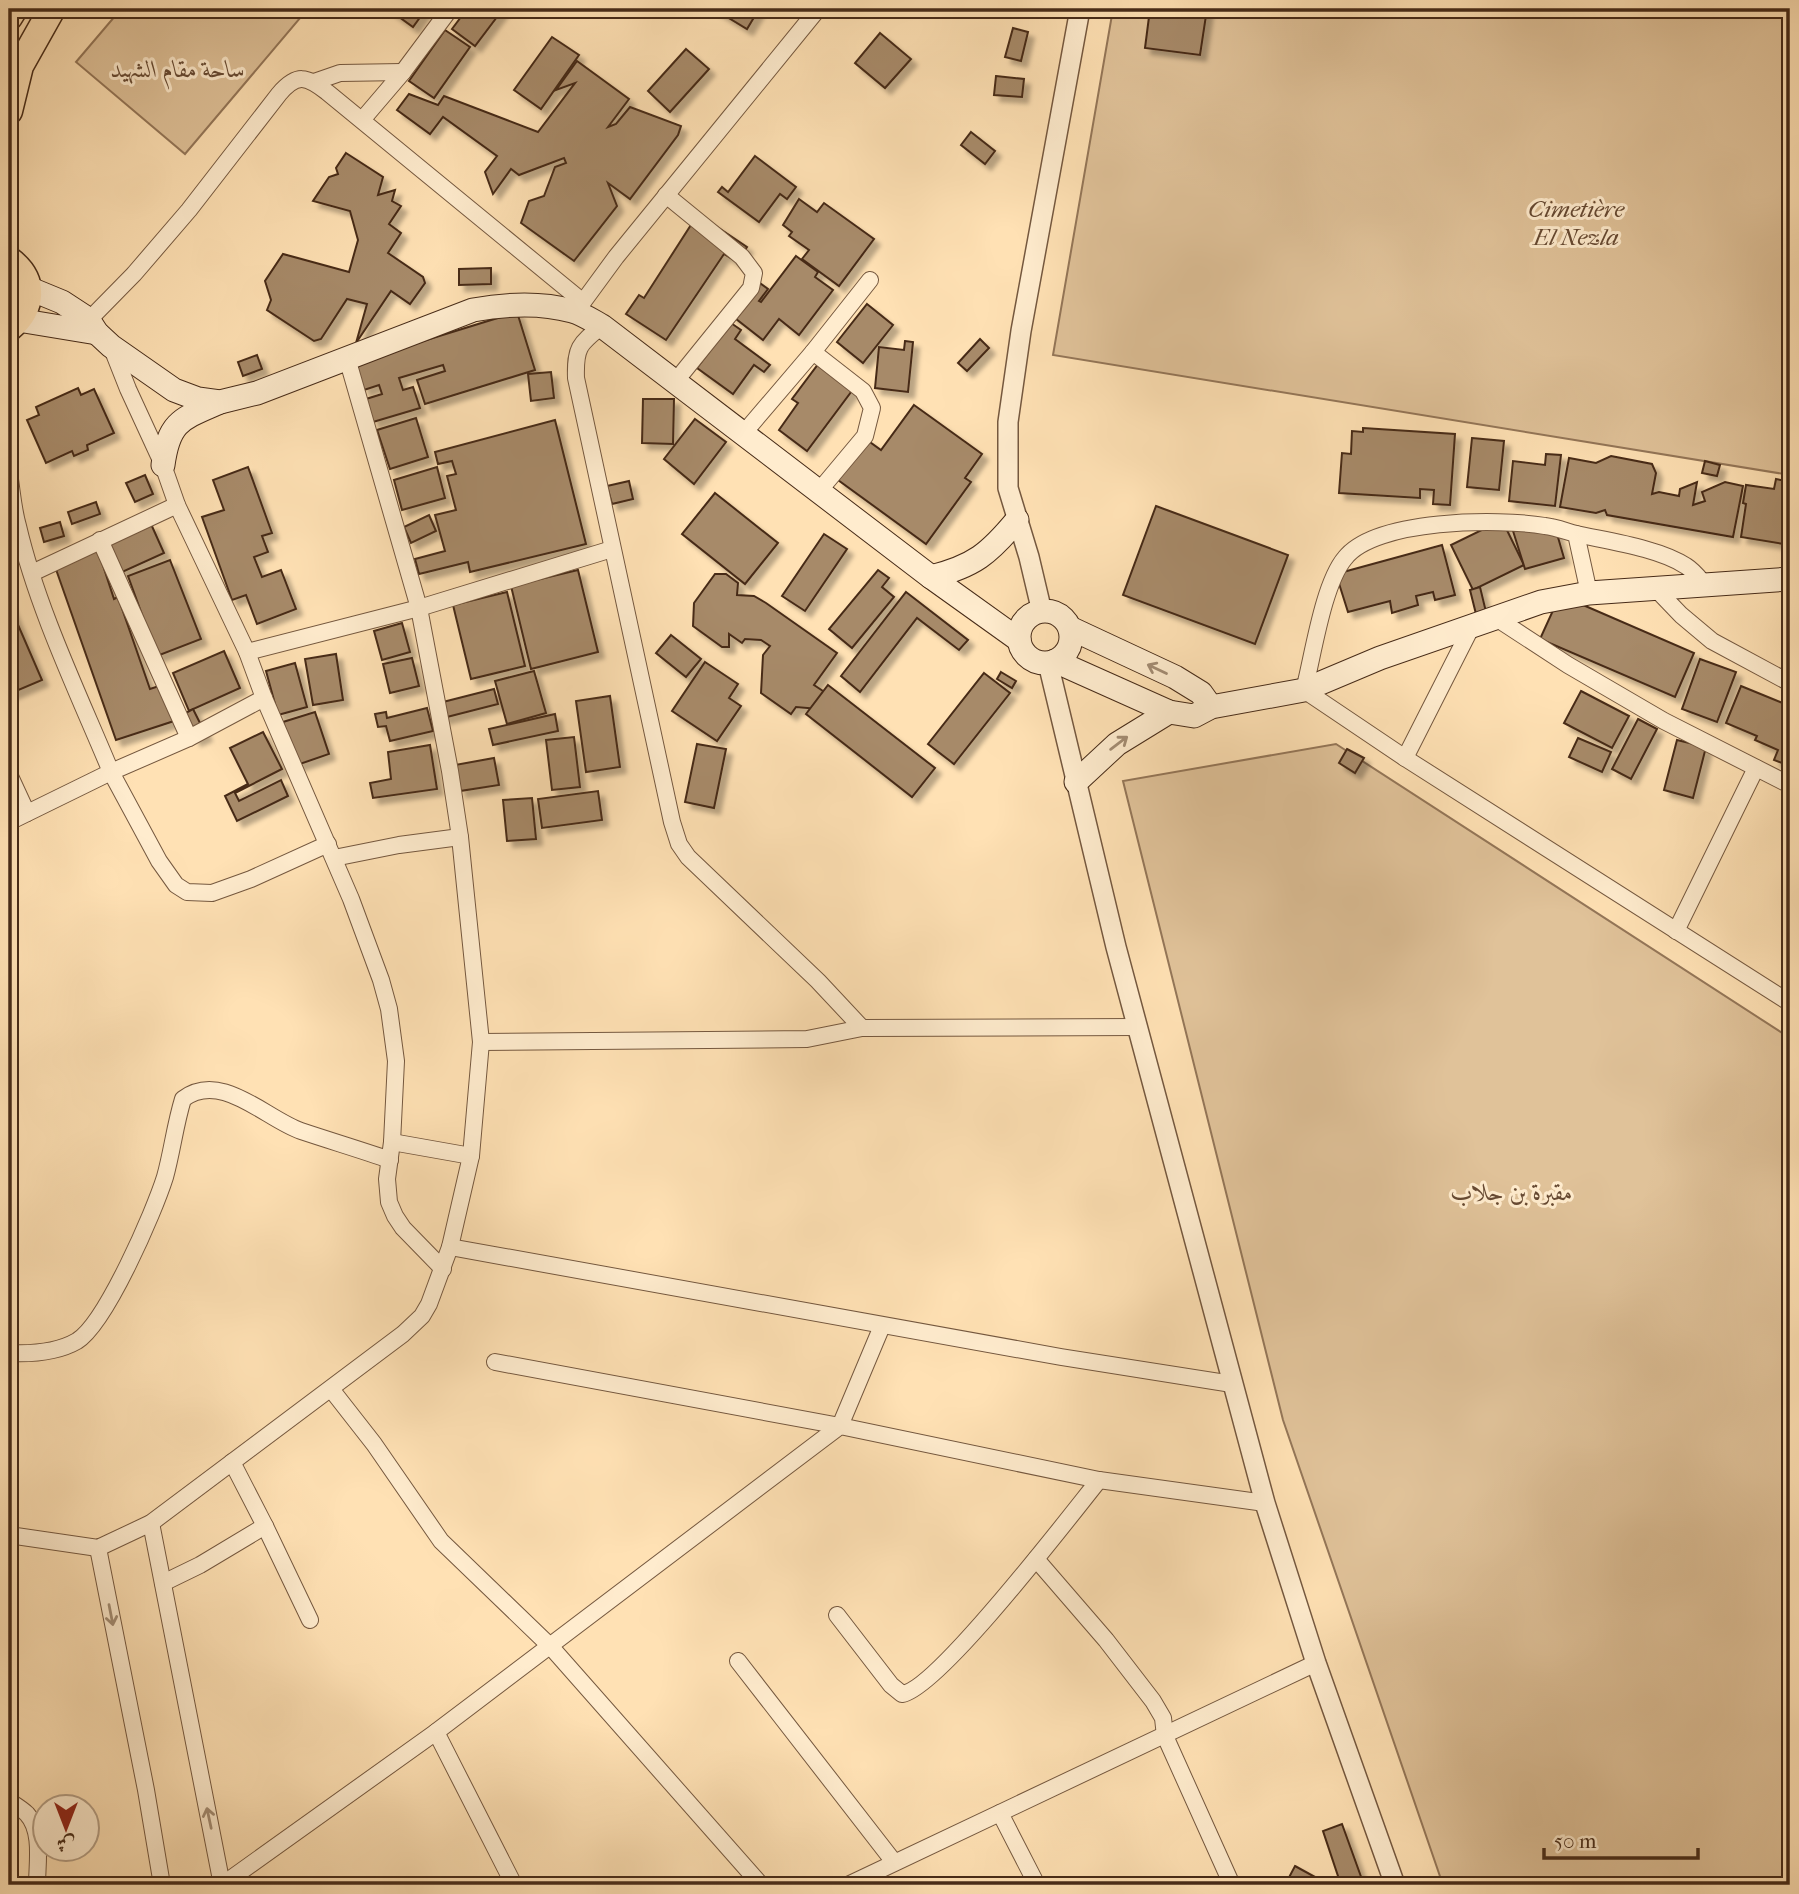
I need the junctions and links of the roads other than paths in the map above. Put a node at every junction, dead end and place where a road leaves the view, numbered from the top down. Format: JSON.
{"nodes":[{"id":1,"x":14,"y":9,"type":"edge"},
{"id":2,"x":52,"y":9,"type":"edge"},
{"id":3,"x":450,"y":9,"type":"edge"},
{"id":4,"x":818,"y":9,"type":"edge"},
{"id":5,"x":1080,"y":9,"type":"edge"},
{"id":6,"x":9,"y":17,"type":"edge"},
{"id":7,"x":403,"y":72,"type":"junction"},
{"id":8,"x":314,"y":82,"type":"junction"},
{"id":9,"x":9,"y":111,"type":"edge"},
{"id":10,"x":362,"y":120,"type":"junction"},
{"id":11,"x":666,"y":195,"type":"junction"},
{"id":12,"x":9,"y":260,"type":"edge"},
{"id":13,"x":870,"y":280,"type":"dead end"},
{"id":14,"x":28,"y":288,"type":"junction"},
{"id":15,"x":579,"y":307,"type":"junction"},
{"id":16,"x":14,"y":324,"type":"edge"},
{"id":17,"x":602,"y":326,"type":"junction"},
{"id":18,"x":94,"y":332,"type":"junction"},
{"id":19,"x":813,"y":352,"type":"junction"},
{"id":20,"x":347,"y":358,"type":"junction"},
{"id":21,"x":675,"y":382,"type":"junction"},
{"id":22,"x":220,"y":402,"type":"junction"},
{"id":23,"x":743,"y":434,"type":"junction"},
{"id":24,"x":163,"y":465,"type":"junction"},
{"id":25,"x":9,"y":473,"type":"edge"},
{"id":26,"x":819,"y":491,"type":"junction"},
{"id":27,"x":177,"y":505,"type":"junction"},
{"id":28,"x":1017,"y":520,"type":"junction"},
{"id":29,"x":13,"y":528,"type":"edge"},
{"id":30,"x":1576,"y":534,"type":"junction"},
{"id":31,"x":100,"y":540,"type":"junction"},
{"id":32,"x":612,"y":550,"type":"junction"},
{"id":33,"x":32,"y":573,"type":"junction"},
{"id":34,"x":931,"y":577,"type":"junction"},
{"id":35,"x":1790,"y":579,"type":"edge"},
{"id":36,"x":1705,"y":585,"type":"junction"},
{"id":37,"x":1657,"y":590,"type":"junction"},
{"id":38,"x":1589,"y":593,"type":"junction"},
{"id":39,"x":419,"y":608,"type":"junction"},
{"id":40,"x":1042,"y":612,"type":"junction"},
{"id":41,"x":1496,"y":618,"type":"junction"},
{"id":42,"x":1472,"y":626,"type":"junction"},
{"id":43,"x":1070,"y":628,"type":"junction"},
{"id":44,"x":1019,"y":640,"type":"junction"},
{"id":45,"x":247,"y":652,"type":"junction"},
{"id":46,"x":1051,"y":662,"type":"junction"},
{"id":47,"x":1790,"y":683,"type":"edge"},
{"id":48,"x":1304,"y":690,"type":"junction"},
{"id":49,"x":264,"y":698,"type":"junction"},
{"id":50,"x":1211,"y":707,"type":"junction"},
{"id":51,"x":1169,"y":712,"type":"junction"},
{"id":52,"x":189,"y":738,"type":"junction"},
{"id":53,"x":1405,"y":758,"type":"junction"},
{"id":54,"x":1756,"y":768,"type":"junction"},
{"id":55,"x":111,"y":772,"type":"junction"},
{"id":56,"x":9,"y":774,"type":"edge"},
{"id":57,"x":1076,"y":782,"type":"junction"},
{"id":58,"x":1790,"y":785,"type":"edge"},
{"id":59,"x":27,"y":813,"type":"junction"},
{"id":60,"x":9,"y":822,"type":"edge"},
{"id":61,"x":460,"y":837,"type":"junction"},
{"id":62,"x":331,"y":851,"type":"junction"},
{"id":63,"x":1676,"y":931,"type":"junction"},
{"id":64,"x":1790,"y":1003,"type":"edge"},
{"id":65,"x":1137,"y":1027,"type":"junction"},
{"id":66,"x":862,"y":1028,"type":"junction"},
{"id":67,"x":481,"y":1042,"type":"junction"},
{"id":68,"x":392,"y":1142,"type":"junction"},
{"id":69,"x":471,"y":1156,"type":"junction"},
{"id":70,"x":390,"y":1160,"type":"junction"},
{"id":71,"x":450,"y":1247,"type":"junction"},
{"id":72,"x":443,"y":1269,"type":"junction"},
{"id":73,"x":882,"y":1326,"type":"junction"},
{"id":74,"x":9,"y":1353,"type":"edge"},
{"id":75,"x":495,"y":1362,"type":"dead end"},
{"id":76,"x":1232,"y":1384,"type":"junction"},
{"id":77,"x":331,"y":1389,"type":"junction"},
{"id":78,"x":840,"y":1426,"type":"junction"},
{"id":79,"x":232,"y":1461,"type":"junction"},
{"id":80,"x":1100,"y":1480,"type":"junction"},
{"id":81,"x":1265,"y":1503,"type":"junction"},
{"id":82,"x":151,"y":1523,"type":"junction"},
{"id":83,"x":265,"y":1526,"type":"junction"},
{"id":84,"x":9,"y":1535,"type":"edge"},
{"id":85,"x":98,"y":1548,"type":"junction"},
{"id":86,"x":1036,"y":1559,"type":"junction"},
{"id":87,"x":163,"y":1583,"type":"junction"},
{"id":88,"x":837,"y":1615,"type":"dead end"},
{"id":89,"x":310,"y":1620,"type":"dead end"},
{"id":90,"x":551,"y":1647,"type":"junction"},
{"id":91,"x":738,"y":1661,"type":"dead end"},
{"id":92,"x":1317,"y":1663,"type":"junction"},
{"id":93,"x":436,"y":1732,"type":"junction"},
{"id":94,"x":1165,"y":1736,"type":"junction"},
{"id":95,"x":9,"y":1801,"type":"edge"},
{"id":96,"x":1000,"y":1813,"type":"junction"},
{"id":97,"x":894,"y":1862,"type":"junction"},
{"id":98,"x":37,"y":1885,"type":"edge"},
{"id":99,"x":162,"y":1885,"type":"edge"},
{"id":100,"x":222,"y":1885,"type":"edge"},
{"id":101,"x":514,"y":1885,"type":"edge"},
{"id":102,"x":761,"y":1885,"type":"edge"},
{"id":103,"x":848,"y":1885,"type":"edge"},
{"id":104,"x":1037,"y":1885,"type":"edge"},
{"id":105,"x":1232,"y":1885,"type":"edge"},
{"id":106,"x":1395,"y":1885,"type":"edge"}],
"edges":[{"from":1,"to":6,"type":"main road"},
{"from":2,"to":9,"type":"main road"},
{"from":3,"to":7,"type":"street"},
{"from":4,"to":11,"type":"street"},
{"from":5,"to":28,"type":"street"},
{"from":7,"to":8,"type":"street"},
{"from":7,"to":10,"type":"street"},
{"from":8,"to":10,"type":"street"},
{"from":8,"to":18,"type":"street"},
{"from":10,"to":15,"type":"street"},
{"from":11,"to":15,"type":"street"},
{"from":11,"to":21,"type":"street"},
{"from":12,"to":14,"type":"main road"},
{"from":13,"to":19,"type":"street"},
{"from":14,"to":16,"type":"main road"},
{"from":14,"to":18,"type":"main road"},
{"from":15,"to":17,"type":"main road"},
{"from":15,"to":20,"type":"main road"},
{"from":16,"to":18,"type":"main road"},
{"from":17,"to":21,"type":"main road"},
{"from":17,"to":32,"type":"street"},
{"from":18,"to":22,"type":"main road"},
{"from":18,"to":24,"type":"street"},
{"from":19,"to":23,"type":"street"},
{"from":19,"to":26,"type":"street"},
{"from":20,"to":22,"type":"main road"},
{"from":20,"to":39,"type":"street"},
{"from":21,"to":23,"type":"main road"},
{"from":22,"to":24,"type":"main road"},
{"from":23,"to":26,"type":"main road"},
{"from":24,"to":27,"type":"street"},
{"from":25,"to":29,"type":"street"},
{"from":26,"to":34,"type":"main road"},
{"from":27,"to":31,"type":"street"},
{"from":27,"to":45,"type":"street"},
{"from":28,"to":34,"type":"main road"},
{"from":28,"to":40,"type":"street"},
{"from":29,"to":33,"type":"street"},
{"from":30,"to":36,"type":"street"},
{"from":30,"to":38,"type":"street"},
{"from":30,"to":48,"type":"street"},
{"from":31,"to":33,"type":"street"},
{"from":31,"to":52,"type":"street"},
{"from":32,"to":39,"type":"street"},
{"from":32,"to":66,"type":"street"},
{"from":33,"to":55,"type":"street"},
{"from":34,"to":44,"type":"main road"},
{"from":35,"to":36,"type":"main road"},
{"from":36,"to":37,"type":"main road"},
{"from":37,"to":38,"type":"main road"},
{"from":37,"to":47,"type":"street"},
{"from":38,"to":41,"type":"main road"},
{"from":39,"to":45,"type":"street"},
{"from":39,"to":61,"type":"street"},
{"from":40,"to":43,"type":"main road"},
{"from":40,"to":44,"type":"main road"},
{"from":41,"to":42,"type":"main road"},
{"from":41,"to":54,"type":"street"},
{"from":42,"to":48,"type":"main road"},
{"from":42,"to":53,"type":"street"},
{"from":43,"to":46,"type":"main road"},
{"from":50,"to":43,"type":"main road","one_way":true},
{"from":44,"to":46,"type":"main road"},
{"from":45,"to":49,"type":"street"},
{"from":46,"to":51,"type":"main road"},
{"from":46,"to":57,"type":"street"},
{"from":48,"to":50,"type":"main road"},
{"from":48,"to":53,"type":"street"},
{"from":49,"to":52,"type":"street"},
{"from":49,"to":62,"type":"street"},
{"from":50,"to":51,"type":"main road"},
{"from":57,"to":51,"type":"main road","one_way":true},
{"from":52,"to":55,"type":"street"},
{"from":53,"to":63,"type":"street"},
{"from":54,"to":58,"type":"street"},
{"from":54,"to":63,"type":"street"},
{"from":55,"to":59,"type":"street"},
{"from":55,"to":62,"type":"street"},
{"from":56,"to":59,"type":"street"},
{"from":57,"to":65,"type":"street"},
{"from":59,"to":60,"type":"street"},
{"from":61,"to":62,"type":"street"},
{"from":61,"to":67,"type":"street"},
{"from":62,"to":68,"type":"street"},
{"from":63,"to":64,"type":"street"},
{"from":65,"to":66,"type":"street"},
{"from":65,"to":76,"type":"street"},
{"from":66,"to":67,"type":"street"},
{"from":67,"to":69,"type":"street"},
{"from":68,"to":69,"type":"street"},
{"from":68,"to":70,"type":"street"},
{"from":69,"to":71,"type":"street"},
{"from":70,"to":72,"type":"street"},
{"from":70,"to":74,"type":"street"},
{"from":71,"to":72,"type":"street"},
{"from":71,"to":73,"type":"street"},
{"from":72,"to":77,"type":"street"},
{"from":73,"to":76,"type":"street"},
{"from":73,"to":78,"type":"street"},
{"from":75,"to":78,"type":"street"},
{"from":76,"to":81,"type":"street"},
{"from":77,"to":79,"type":"street"},
{"from":77,"to":90,"type":"street"},
{"from":78,"to":80,"type":"street"},
{"from":78,"to":90,"type":"street"},
{"from":79,"to":82,"type":"street"},
{"from":79,"to":83,"type":"street"},
{"from":80,"to":81,"type":"street"},
{"from":80,"to":86,"type":"street"},
{"from":81,"to":92,"type":"street"},
{"from":82,"to":85,"type":"street"},
{"from":82,"to":87,"type":"street"},
{"from":83,"to":87,"type":"street"},
{"from":83,"to":89,"type":"street"},
{"from":84,"to":85,"type":"street"},
{"from":85,"to":99,"type":"street","one_way":true},
{"from":86,"to":88,"type":"street"},
{"from":86,"to":94,"type":"street"},
{"from":100,"to":87,"type":"street","one_way":true},
{"from":90,"to":93,"type":"street"},
{"from":90,"to":102,"type":"street"},
{"from":91,"to":97,"type":"street"},
{"from":92,"to":94,"type":"street"},
{"from":92,"to":106,"type":"street"},
{"from":93,"to":100,"type":"street"},
{"from":93,"to":101,"type":"street"},
{"from":94,"to":96,"type":"street"},
{"from":94,"to":105,"type":"street"},
{"from":95,"to":98,"type":"street"},
{"from":96,"to":97,"type":"street"},
{"from":96,"to":104,"type":"street"},
{"from":97,"to":103,"type":"street"}]}
